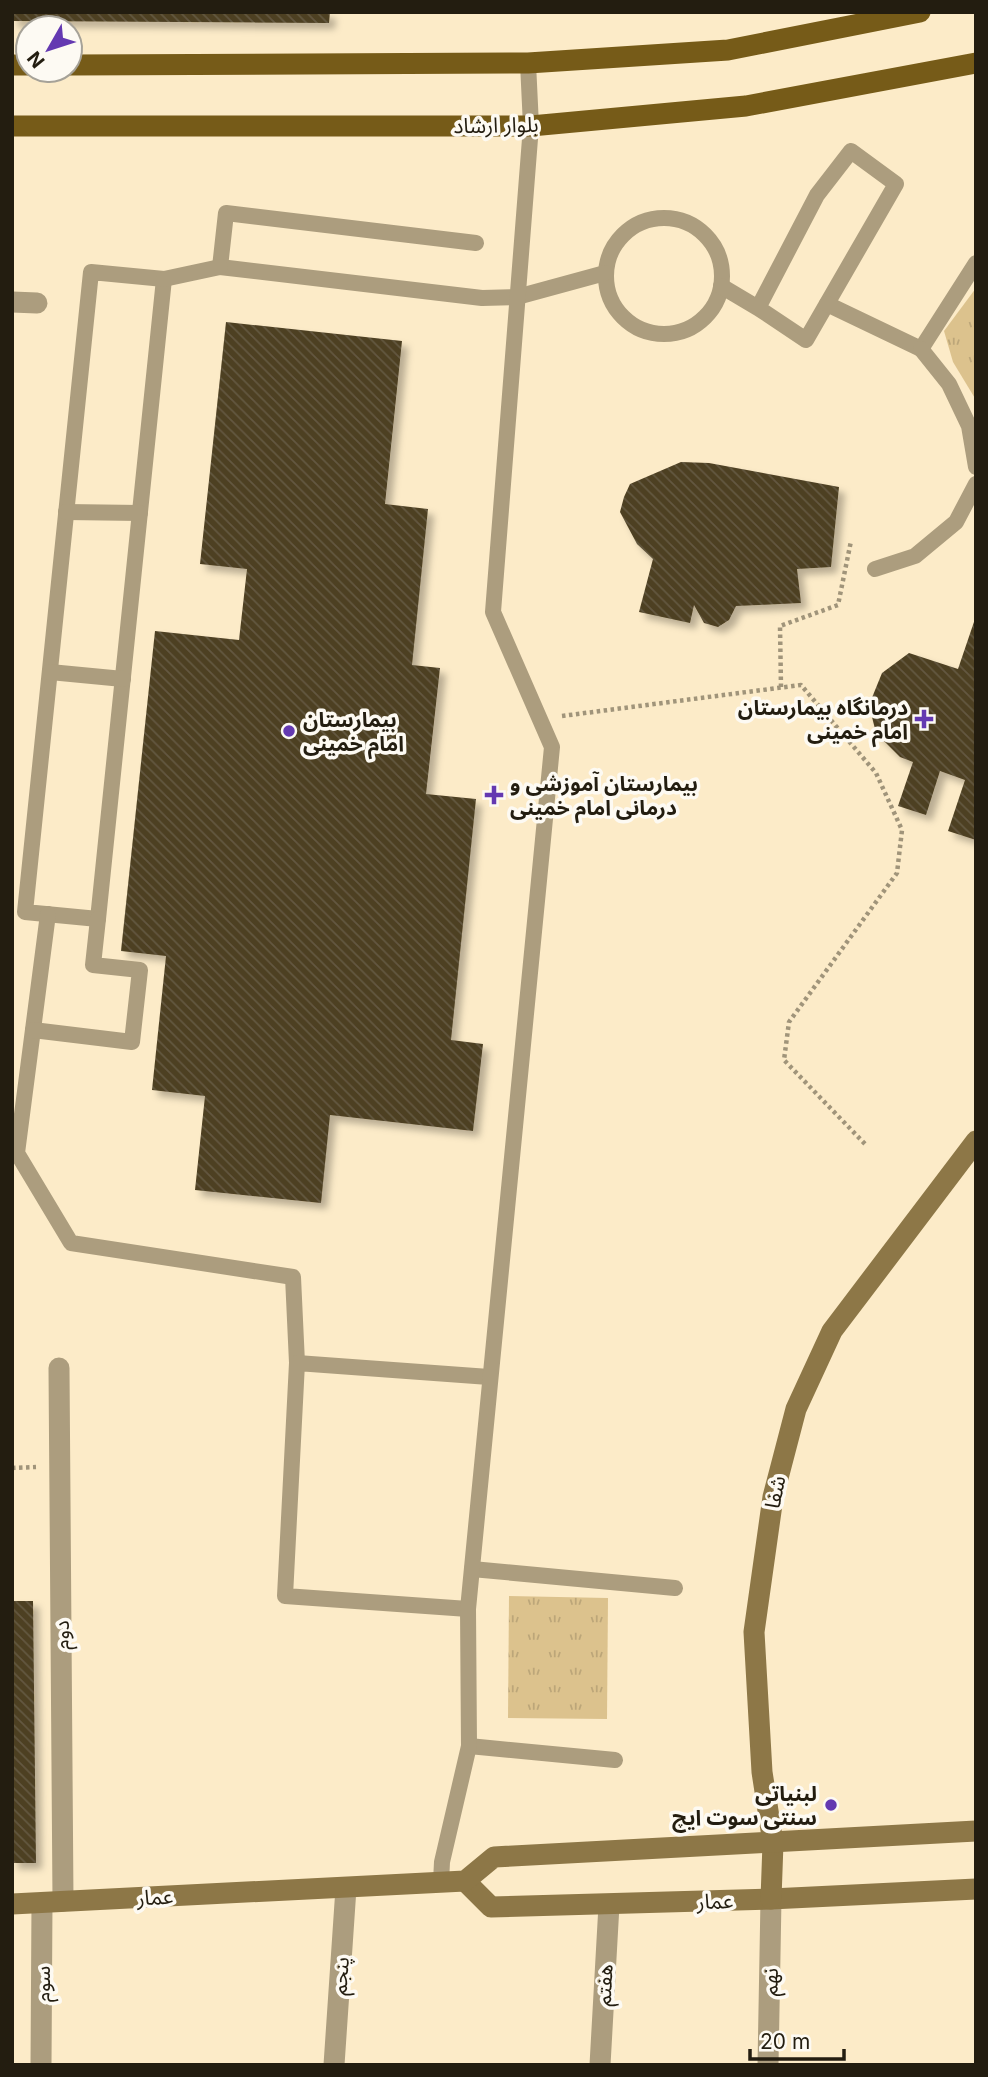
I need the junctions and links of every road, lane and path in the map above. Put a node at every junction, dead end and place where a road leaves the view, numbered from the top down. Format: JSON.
{"nodes":[{"id":1,"x":920,"y":12,"type":"edge"},
{"id":2,"x":528,"y":63,"type":"junction"},
{"id":3,"x":976,"y":63,"type":"edge"},
{"id":4,"x":84,"y":65,"type":"edge"},
{"id":5,"x":12,"y":126,"type":"edge"},
{"id":6,"x":531,"y":126,"type":"junction"},
{"id":7,"x":476,"y":243,"type":"dead end"},
{"id":8,"x":976,"y":263,"type":"edge"},
{"id":9,"x":220,"y":267,"type":"junction"},
{"id":10,"x":605,"y":273,"type":"junction"},
{"id":11,"x":164,"y":279,"type":"junction"},
{"id":12,"x":721,"y":286,"type":"junction"},
{"id":13,"x":517,"y":297,"type":"junction"},
{"id":14,"x":12,"y":302,"type":"edge"},
{"id":15,"x":37,"y":303,"type":"dead end"},
{"id":16,"x":827,"y":304,"type":"junction"},
{"id":17,"x":758,"y":308,"type":"junction"},
{"id":18,"x":921,"y":349,"type":"junction"},
{"id":19,"x":976,"y":467,"type":"edge"},
{"id":20,"x":976,"y":484,"type":"edge"},
{"id":21,"x":66,"y":512,"type":"junction"},
{"id":22,"x":140,"y":513,"type":"junction"},
{"id":23,"x":851,"y":541,"type":"dead end"},
{"id":24,"x":875,"y":569,"type":"dead end"},
{"id":25,"x":50,"y":672,"type":"junction"},
{"id":26,"x":123,"y":679,"type":"junction"},
{"id":27,"x":781,"y":687,"type":"junction"},
{"id":28,"x":540,"y":719,"type":"junction"},
{"id":29,"x":48,"y":914,"type":"junction"},
{"id":30,"x":98,"y":919,"type":"junction"},
{"id":31,"x":33,"y":1030,"type":"junction"},
{"id":32,"x":976,"y":1141,"type":"edge"},
{"id":33,"x":865,"y":1144,"type":"dead end"},
{"id":34,"x":297,"y":1363,"type":"junction"},
{"id":35,"x":59,"y":1368,"type":"dead end"},
{"id":36,"x":489,"y":1377,"type":"junction"},
{"id":37,"x":472,"y":1569,"type":"junction"},
{"id":38,"x":675,"y":1588,"type":"dead end"},
{"id":39,"x":468,"y":1609,"type":"junction"},
{"id":40,"x":469,"y":1746,"type":"junction"},
{"id":41,"x":615,"y":1760,"type":"dead end"},
{"id":42,"x":976,"y":1831,"type":"edge"},
{"id":43,"x":773,"y":1843,"type":"junction"},
{"id":44,"x":465,"y":1881,"type":"junction"},
{"id":45,"x":441,"y":1882,"type":"junction"},
{"id":46,"x":346,"y":1888,"type":"junction"},
{"id":47,"x":976,"y":1889,"type":"edge"},
{"id":48,"x":771,"y":1899,"type":"junction"},
{"id":49,"x":53,"y":1902,"type":"junction"},
{"id":50,"x":12,"y":1904,"type":"edge"},
{"id":51,"x":609,"y":1905,"type":"junction"},
{"id":52,"x":41,"y":2065,"type":"edge"},
{"id":53,"x":334,"y":2065,"type":"edge"},
{"id":54,"x":600,"y":2065,"type":"edge"},
{"id":55,"x":768,"y":2065,"type":"edge"}],
"edges":[{"from":1,"to":2,"type":"main road"},
{"from":2,"to":4,"type":"main road"},
{"from":2,"to":6,"type":"lane"},
{"from":3,"to":6,"type":"main road","name":"بلوار ارشاد"},
{"from":5,"to":6,"type":"main road","name":"بلوار ارشاد"},
{"from":6,"to":13,"type":"lane"},
{"from":7,"to":9,"type":"lane"},
{"from":8,"to":18,"type":"lane"},
{"from":9,"to":11,"type":"lane"},
{"from":9,"to":13,"type":"lane"},
{"from":10,"to":12,"type":"lane"},
{"from":10,"to":12,"type":"lane"},
{"from":10,"to":13,"type":"lane"},
{"from":11,"to":21,"type":"lane"},
{"from":11,"to":22,"type":"lane"},
{"from":12,"to":17,"type":"lane"},
{"from":13,"to":28,"type":"lane"},
{"from":14,"to":15,"type":"street"},
{"from":16,"to":17,"type":"lane"},
{"from":16,"to":17,"type":"lane"},
{"from":16,"to":18,"type":"lane"},
{"from":18,"to":19,"type":"lane"},
{"from":20,"to":24,"type":"lane"},
{"from":21,"to":22,"type":"lane"},
{"from":21,"to":25,"type":"lane"},
{"from":22,"to":26,"type":"lane"},
{"from":23,"to":27,"type":"path"},
{"from":25,"to":26,"type":"lane"},
{"from":25,"to":29,"type":"lane"},
{"from":26,"to":30,"type":"lane"},
{"from":27,"to":28,"type":"path"},
{"from":27,"to":33,"type":"path"},
{"from":28,"to":36,"type":"lane"},
{"from":29,"to":30,"type":"lane"},
{"from":29,"to":31,"type":"lane"},
{"from":30,"to":31,"type":"lane"},
{"from":31,"to":34,"type":"lane"},
{"from":32,"to":43,"type":"street","name":"شفا"},
{"from":34,"to":36,"type":"lane"},
{"from":34,"to":39,"type":"lane"},
{"from":35,"to":49,"type":"street","name":"دوم"},
{"from":36,"to":37,"type":"lane"},
{"from":37,"to":38,"type":"lane"},
{"from":37,"to":39,"type":"lane"},
{"from":39,"to":40,"type":"lane"},
{"from":40,"to":41,"type":"lane"},
{"from":40,"to":45,"type":"lane"},
{"from":42,"to":43,"type":"street"},
{"from":43,"to":44,"type":"street"},
{"from":43,"to":48,"type":"street","name":"شفا"},
{"from":44,"to":45,"type":"street","name":"عمار"},
{"from":44,"to":51,"type":"street","name":"عمار"},
{"from":45,"to":46,"type":"street","name":"عمار"},
{"from":46,"to":49,"type":"street","name":"عمار"},
{"from":46,"to":53,"type":"street","name":"پنجم"},
{"from":47,"to":48,"type":"street","name":"عمار"},
{"from":48,"to":51,"type":"street","name":"عمار"},
{"from":48,"to":55,"type":"street","name":"نهم"},
{"from":49,"to":50,"type":"street","name":"عمار"},
{"from":49,"to":52,"type":"street","name":"سوم"},
{"from":51,"to":54,"type":"street","name":"هفتم"}]}
